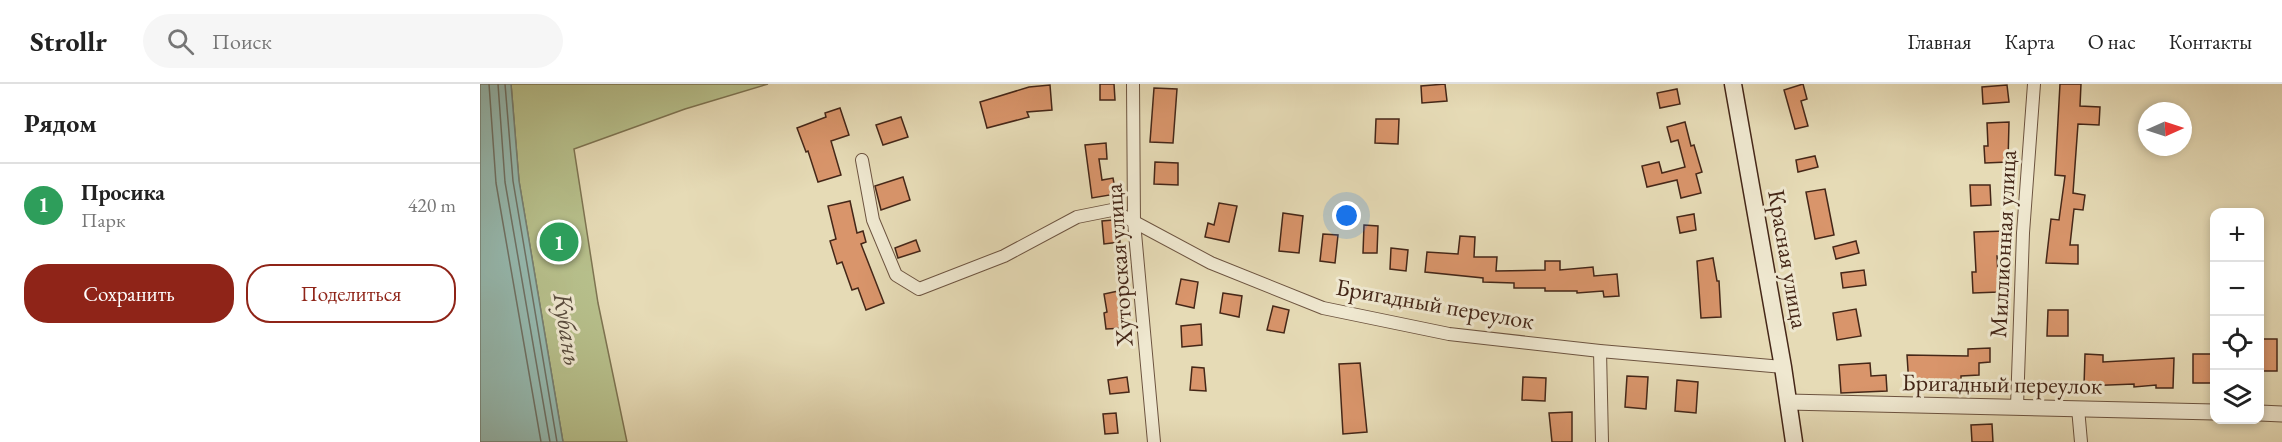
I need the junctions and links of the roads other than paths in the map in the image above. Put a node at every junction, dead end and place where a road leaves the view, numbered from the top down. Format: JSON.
{"nodes":[{"id":1,"x":1133,"y":84,"type":"edge"},
{"id":2,"x":1733,"y":84,"type":"edge"},
{"id":3,"x":2034,"y":84,"type":"edge"},
{"id":4,"x":862,"y":160,"type":"dead end"},
{"id":5,"x":1134,"y":222,"type":"junction"},
{"id":6,"x":1600,"y":351,"type":"junction"},
{"id":7,"x":1783,"y":367,"type":"junction"},
{"id":8,"x":1788,"y":402,"type":"junction"},
{"id":9,"x":2017,"y":406,"type":"junction"},
{"id":10,"x":2078,"y":408,"type":"junction"},
{"id":11,"x":2210,"y":412,"type":"edge"},
{"id":12,"x":2264,"y":413,"type":"edge"},
{"id":13,"x":2282,"y":414,"type":"edge"},
{"id":14,"x":1154,"y":442,"type":"edge"},
{"id":15,"x":1602,"y":442,"type":"edge"},
{"id":16,"x":1794,"y":442,"type":"edge"},
{"id":17,"x":2081,"y":442,"type":"edge"}],
"edges":[{"from":1,"to":5,"type":"street","name":"Хуторская улица"},
{"from":2,"to":7,"type":"main road","name":"Красная улица"},
{"from":3,"to":9,"type":"street","name":"Миллионная улица"},
{"from":4,"to":5,"type":"street","name":"Бригадный переулок"},
{"from":5,"to":6,"type":"street","name":"Бригадный переулок"},
{"from":5,"to":14,"type":"street","name":"Хуторская улица"},
{"from":6,"to":7,"type":"street","name":"Бригадный переулок"},
{"from":6,"to":15,"type":"street"},
{"from":7,"to":8,"type":"main road","name":"Красная улица"},
{"from":8,"to":9,"type":"street","name":"Бригадный переулок"},
{"from":8,"to":16,"type":"main road","name":"Красная улица"},
{"from":9,"to":10,"type":"street","name":"Бригадный переулок"},
{"from":10,"to":11,"type":"street","name":"Бригадный переулок"},
{"from":10,"to":17,"type":"street"},
{"from":12,"to":13,"type":"street"}]}
